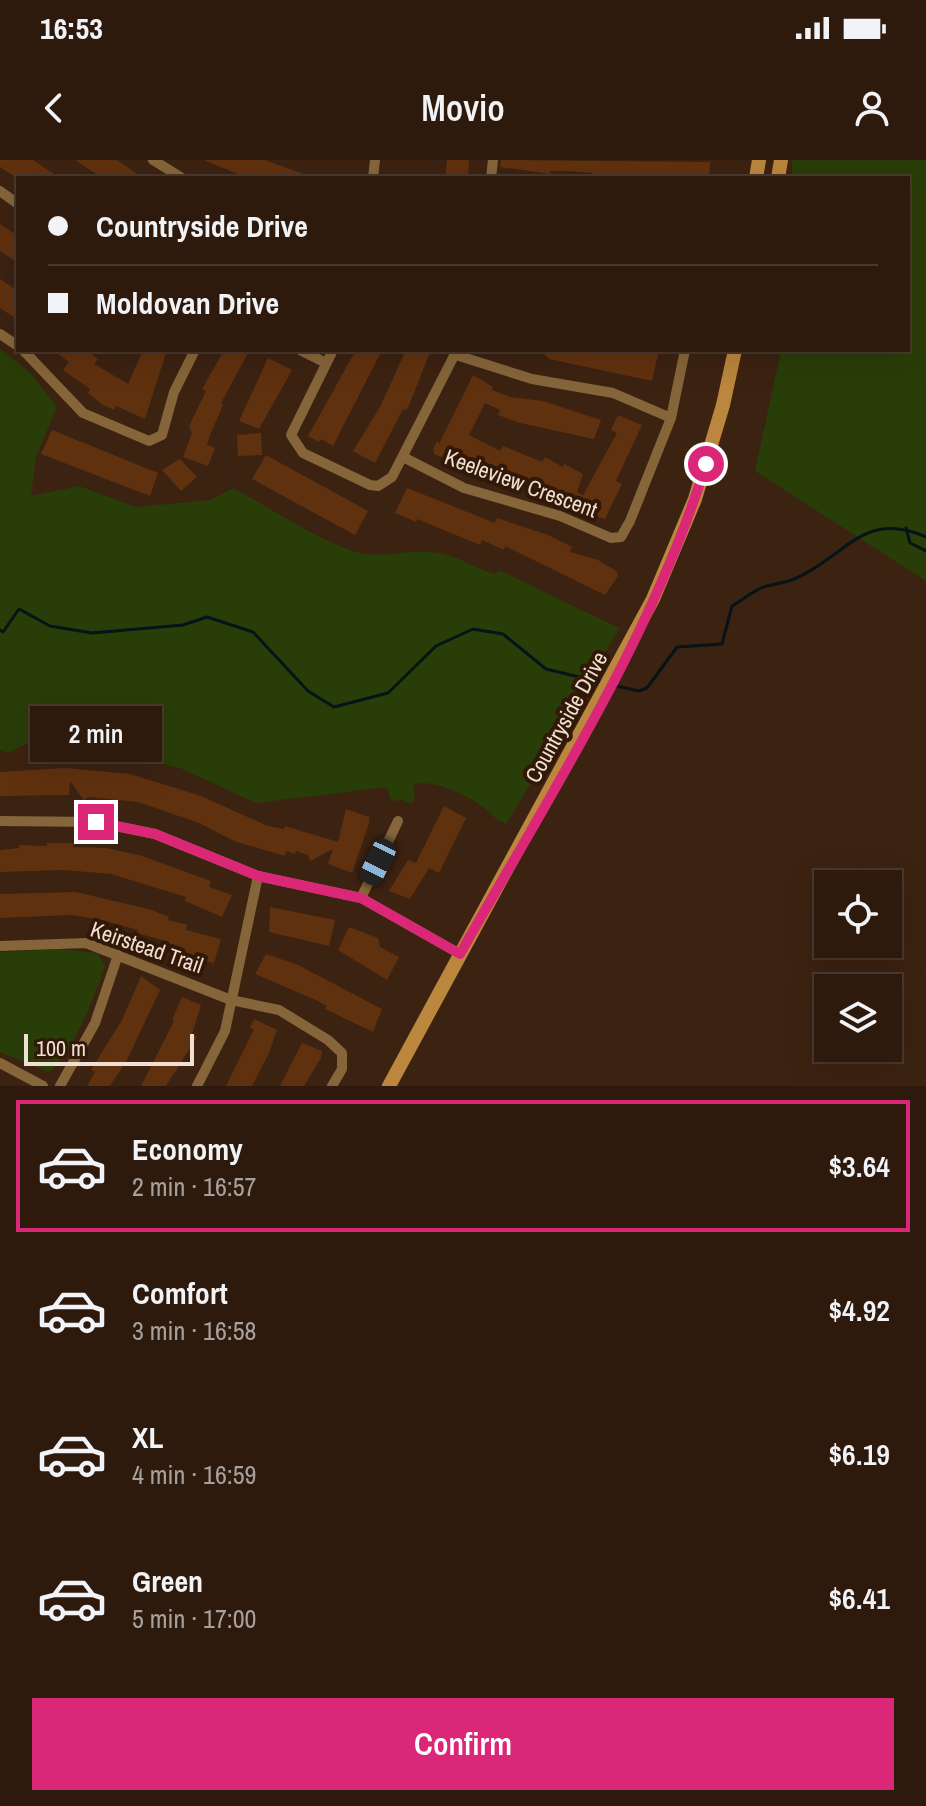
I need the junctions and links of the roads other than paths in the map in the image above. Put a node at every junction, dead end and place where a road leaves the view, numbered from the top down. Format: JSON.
{"nodes":[{"id":1,"x":153,"y":160,"type":"edge"},
{"id":2,"x":179,"y":176,"type":"edge"},
{"id":3,"x":25,"y":352,"type":"edge"},
{"id":4,"x":194,"y":352,"type":"edge"},
{"id":5,"x":304,"y":352,"type":"edge"},
{"id":6,"x":332,"y":352,"type":"edge"},
{"id":7,"x":457,"y":352,"type":"edge"},
{"id":8,"x":685,"y":352,"type":"edge"},
{"id":9,"x":735,"y":352,"type":"edge"},
{"id":10,"x":326,"y":363,"type":"junction"},
{"id":11,"x":671,"y":418,"type":"junction"},
{"id":12,"x":403,"y":457,"type":"junction"},
{"id":13,"x":0,"y":821,"type":"edge"},
{"id":14,"x":398,"y":821,"type":"dead end"},
{"id":15,"x":258,"y":876,"type":"junction"},
{"id":16,"x":361,"y":898,"type":"junction"},
{"id":17,"x":0,"y":946,"type":"edge"},
{"id":18,"x":460,"y":954,"type":"junction"},
{"id":19,"x":118,"y":955,"type":"junction"},
{"id":20,"x":231,"y":1000,"type":"junction"},
{"id":21,"x":0,"y":1063,"type":"edge"},
{"id":22,"x":43,"y":1086,"type":"edge"},
{"id":23,"x":60,"y":1086,"type":"edge"},
{"id":24,"x":197,"y":1086,"type":"edge"},
{"id":25,"x":332,"y":1086,"type":"edge"},
{"id":26,"x":389,"y":1086,"type":"edge"}],
"edges":[{"from":1,"to":2,"type":"street"},
{"from":3,"to":4,"type":"street"},
{"from":5,"to":10,"type":"street"},
{"from":6,"to":10,"type":"street"},
{"from":7,"to":11,"type":"street"},
{"from":7,"to":12,"type":"street"},
{"from":8,"to":11,"type":"street","name":"Keeleview Crescent"},
{"from":9,"to":18,"type":"main road","name":"Countryside Drive"},
{"from":10,"to":12,"type":"street"},
{"from":11,"to":12,"type":"street","name":"Keeleview Crescent"},
{"from":13,"to":15,"type":"street"},
{"from":14,"to":16,"type":"street"},
{"from":15,"to":16,"type":"street"},
{"from":15,"to":20,"type":"street"},
{"from":16,"to":18,"type":"street"},
{"from":17,"to":19,"type":"street","name":"Keirstead Trail"},
{"from":18,"to":26,"type":"main road","name":"Countryside Drive"},
{"from":19,"to":20,"type":"street","name":"Keirstead Trail"},
{"from":19,"to":23,"type":"street"},
{"from":20,"to":24,"type":"street"},
{"from":20,"to":25,"type":"street","name":"Keirstead Trail"},
{"from":21,"to":22,"type":"street"}]}
